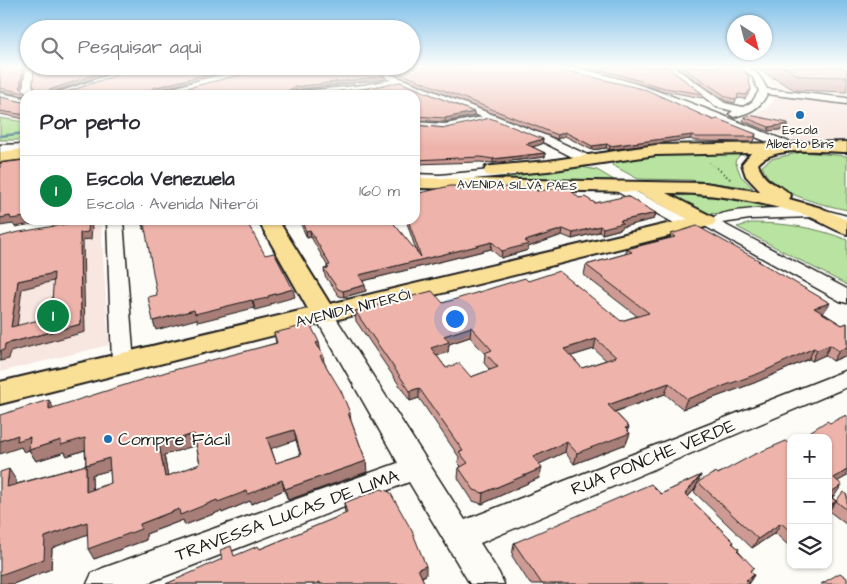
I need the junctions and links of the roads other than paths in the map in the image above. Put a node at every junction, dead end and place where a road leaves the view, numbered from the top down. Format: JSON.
{"nodes":[{"id":1,"x":434,"y":94,"type":"edge"},
{"id":2,"x":661,"y":94,"type":"edge"},
{"id":3,"x":706,"y":94,"type":"edge"},
{"id":4,"x":763,"y":94,"type":"edge"},
{"id":5,"x":799,"y":94,"type":"edge"},
{"id":6,"x":0,"y":96,"type":"edge"},
{"id":7,"x":842,"y":97,"type":"edge"},
{"id":8,"x":20,"y":100,"type":"edge"},
{"id":9,"x":745,"y":111,"type":"junction"},
{"id":10,"x":491,"y":117,"type":"junction"},
{"id":11,"x":720,"y":117,"type":"junction"},
{"id":12,"x":420,"y":126,"type":"edge"},
{"id":13,"x":20,"y":143,"type":"edge"},
{"id":14,"x":0,"y":144,"type":"edge"},
{"id":15,"x":847,"y":147,"type":"edge"},
{"id":16,"x":20,"y":148,"type":"edge"},
{"id":17,"x":793,"y":148,"type":"junction"},
{"id":18,"x":826,"y":148,"type":"junction"},
{"id":19,"x":0,"y":149,"type":"edge"},
{"id":20,"x":847,"y":152,"type":"edge"},
{"id":21,"x":20,"y":155,"type":"edge"},
{"id":22,"x":0,"y":157,"type":"edge"},
{"id":23,"x":588,"y":160,"type":"junction"},
{"id":24,"x":20,"y":162,"type":"edge"},
{"id":25,"x":0,"y":164,"type":"edge"},
{"id":26,"x":420,"y":172,"type":"edge"},
{"id":27,"x":423,"y":181,"type":"edge"},
{"id":28,"x":640,"y":186,"type":"junction"},
{"id":29,"x":619,"y":187,"type":"junction"},
{"id":30,"x":814,"y":212,"type":"junction"},
{"id":31,"x":847,"y":219,"type":"edge"},
{"id":32,"x":705,"y":222,"type":"junction"},
{"id":33,"x":115,"y":225,"type":"edge"},
{"id":34,"x":271,"y":225,"type":"edge"},
{"id":35,"x":847,"y":227,"type":"edge"},
{"id":36,"x":847,"y":297,"type":"edge"},
{"id":37,"x":324,"y":314,"type":"junction"},
{"id":38,"x":123,"y":363,"type":"junction"},
{"id":39,"x":847,"y":378,"type":"edge"},
{"id":40,"x":0,"y":393,"type":"edge"},
{"id":41,"x":415,"y":468,"type":"junction"},
{"id":42,"x":459,"y":537,"type":"junction"},
{"id":43,"x":103,"y":584,"type":"edge"},
{"id":44,"x":488,"y":584,"type":"edge"}],
"edges":[{"from":1,"to":10,"type":"street"},
{"from":2,"to":11,"type":"street"},
{"from":3,"to":9,"type":"street"},
{"from":4,"to":9,"type":"street"},
{"from":5,"to":7,"type":"street"},
{"from":6,"to":8,"type":"street"},
{"from":9,"to":11,"type":"street"},
{"from":10,"to":12,"type":"street"},
{"from":10,"to":23,"type":"street"},
{"from":11,"to":17,"type":"street"},
{"from":13,"to":14,"type":"main road"},
{"from":15,"to":18,"type":"main road"},
{"from":16,"to":19,"type":"street"},
{"from":17,"to":18,"type":"main road"},
{"from":17,"to":23,"type":"main road","name":"AVENIDA SILVA PAES"},
{"from":17,"to":30,"type":"main road"},
{"from":18,"to":20,"type":"main road"},
{"from":21,"to":22,"type":"main road"},
{"from":23,"to":26,"type":"main road","name":"AVENIDA SILVA PAES"},
{"from":23,"to":27,"type":"street"},
{"from":23,"to":28,"type":"main road"},
{"from":24,"to":25,"type":"street"},
{"from":27,"to":28,"type":"street"},
{"from":27,"to":29,"type":"main road","name":"AVENIDA SILVA PAES"},
{"from":28,"to":29,"type":"main road","name":"AVENIDA SILVA PAES"},
{"from":28,"to":30,"type":"main road","name":"AVENIDA SILVA PAES"},
{"from":28,"to":32,"type":"main road"},
{"from":29,"to":32,"type":"street","name":"AVENIDA SILVA PAES"},
{"from":30,"to":31,"type":"main road"},
{"from":30,"to":32,"type":"street","name":"AVENIDA NITERÓI"},
{"from":30,"to":35,"type":"main road"},
{"from":32,"to":36,"type":"street"},
{"from":32,"to":37,"type":"main road","name":"AVENIDA NITERÓI"},
{"from":33,"to":38,"type":"street"},
{"from":34,"to":37,"type":"main road"},
{"from":37,"to":38,"type":"main road","name":"AVENIDA NITERÓI"},
{"from":37,"to":41,"type":"street"},
{"from":38,"to":40,"type":"main road","name":"AVENIDA NITERÓI"},
{"from":39,"to":42,"type":"street","name":"RUA PONCHE VERDE"},
{"from":41,"to":42,"type":"street"},
{"from":41,"to":43,"type":"street","name":"TRAVESSA LUCAS DE LIMA"},
{"from":42,"to":44,"type":"street"}]}
